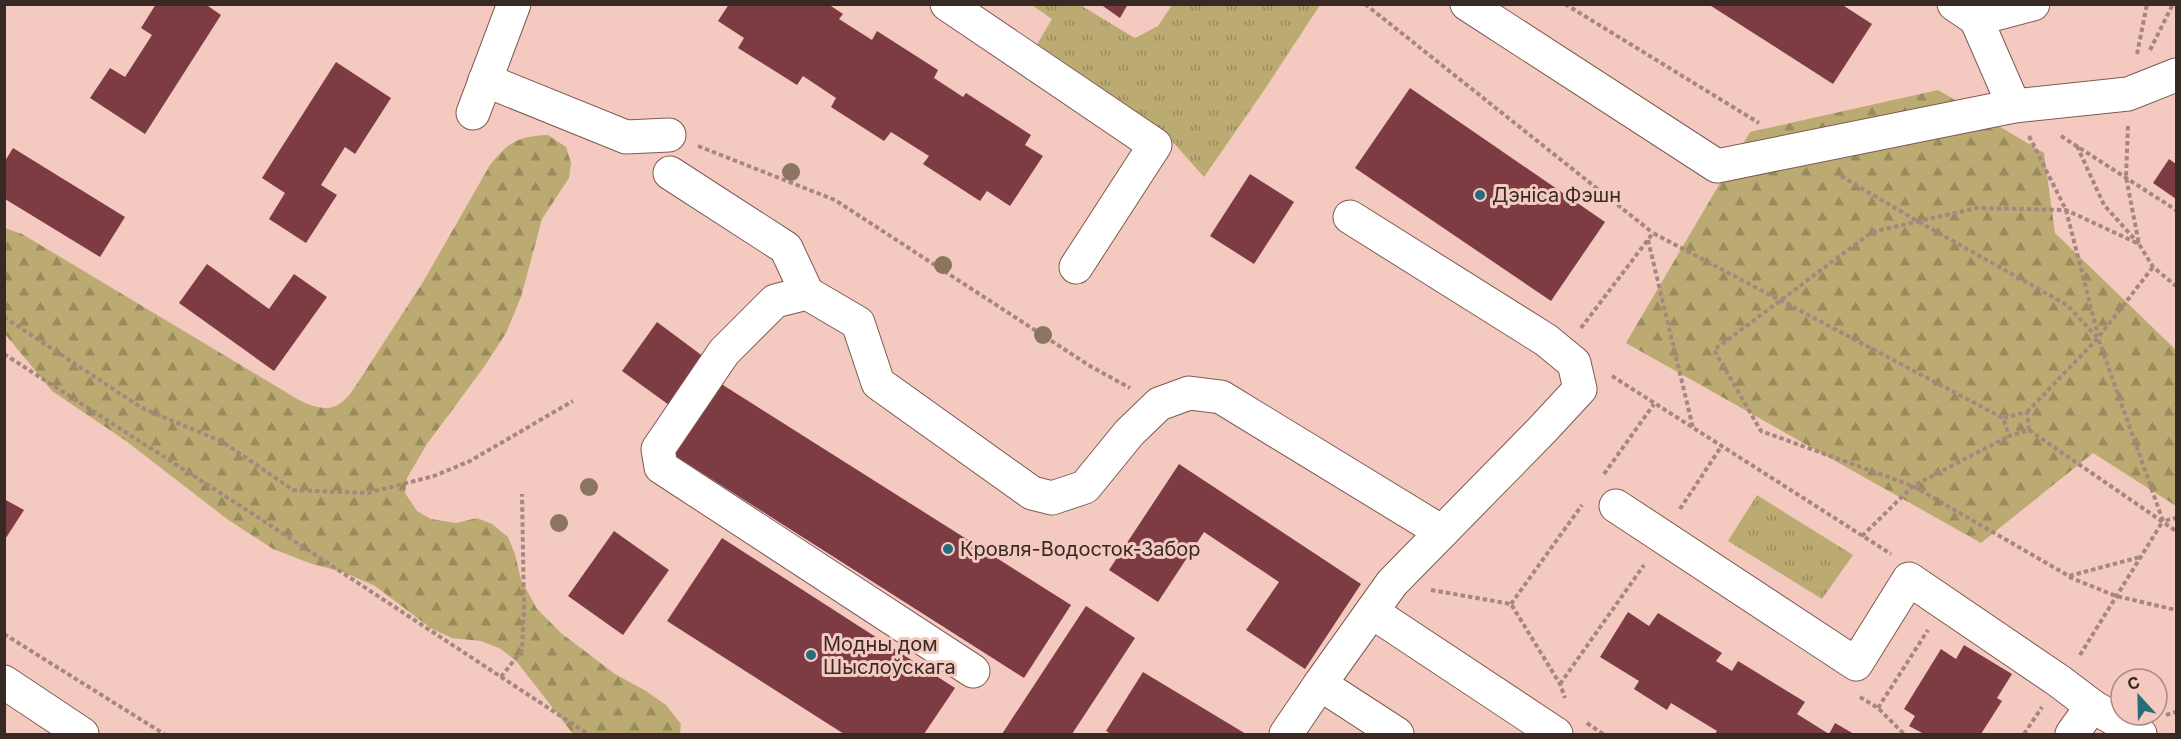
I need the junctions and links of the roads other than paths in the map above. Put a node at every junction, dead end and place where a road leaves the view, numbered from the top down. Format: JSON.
{"nodes":[{"id":1,"x":514,"y":4,"type":"edge"},
{"id":2,"x":947,"y":4,"type":"edge"},
{"id":3,"x":1467,"y":4,"type":"edge"},
{"id":4,"x":2033,"y":4,"type":"edge"},
{"id":5,"x":1965,"y":12,"type":"edge"},
{"id":6,"x":2176,"y":75,"type":"edge"},
{"id":7,"x":485,"y":80,"type":"junction"},
{"id":8,"x":2014,"y":106,"type":"junction"},
{"id":9,"x":473,"y":113,"type":"dead end"},
{"id":10,"x":669,"y":135,"type":"road end"},
{"id":11,"x":670,"y":172,"type":"dead end"},
{"id":12,"x":1350,"y":217,"type":"dead end"},
{"id":13,"x":1076,"y":267,"type":"dead end"},
{"id":14,"x":807,"y":293,"type":"junction"},
{"id":15,"x":1616,"y":507,"type":"dead end"},
{"id":16,"x":1443,"y":532,"type":"junction"},
{"id":17,"x":1372,"y":612,"type":"junction"},
{"id":18,"x":973,"y":671,"type":"dead end"},
{"id":19,"x":4,"y":682,"type":"edge"},
{"id":20,"x":1320,"y":684,"type":"junction"},
{"id":21,"x":2092,"y":706,"type":"junction"},
{"id":22,"x":1567,"y":726,"type":"edge"},
{"id":23,"x":82,"y":735,"type":"edge"},
{"id":24,"x":1286,"y":735,"type":"edge"},
{"id":25,"x":1397,"y":735,"type":"edge"},
{"id":26,"x":2072,"y":735,"type":"edge"},
{"id":27,"x":2140,"y":735,"type":"edge"}],
"edges":[{"from":1,"to":7,"type":"street"},
{"from":2,"to":13,"type":"street"},
{"from":3,"to":8,"type":"street"},
{"from":4,"to":5,"type":"street"},
{"from":5,"to":8,"type":"street"},
{"from":6,"to":8,"type":"street"},
{"from":7,"to":9,"type":"street"},
{"from":7,"to":10,"type":"street"},
{"from":11,"to":14,"type":"street"},
{"from":12,"to":16,"type":"street"},
{"from":14,"to":16,"type":"street"},
{"from":14,"to":18,"type":"street"},
{"from":15,"to":21,"type":"street"},
{"from":16,"to":17,"type":"street"},
{"from":17,"to":20,"type":"street"},
{"from":17,"to":22,"type":"street"},
{"from":19,"to":23,"type":"street"},
{"from":20,"to":24,"type":"street"},
{"from":20,"to":25,"type":"street"},
{"from":21,"to":26,"type":"street"},
{"from":21,"to":27,"type":"street"}]}
